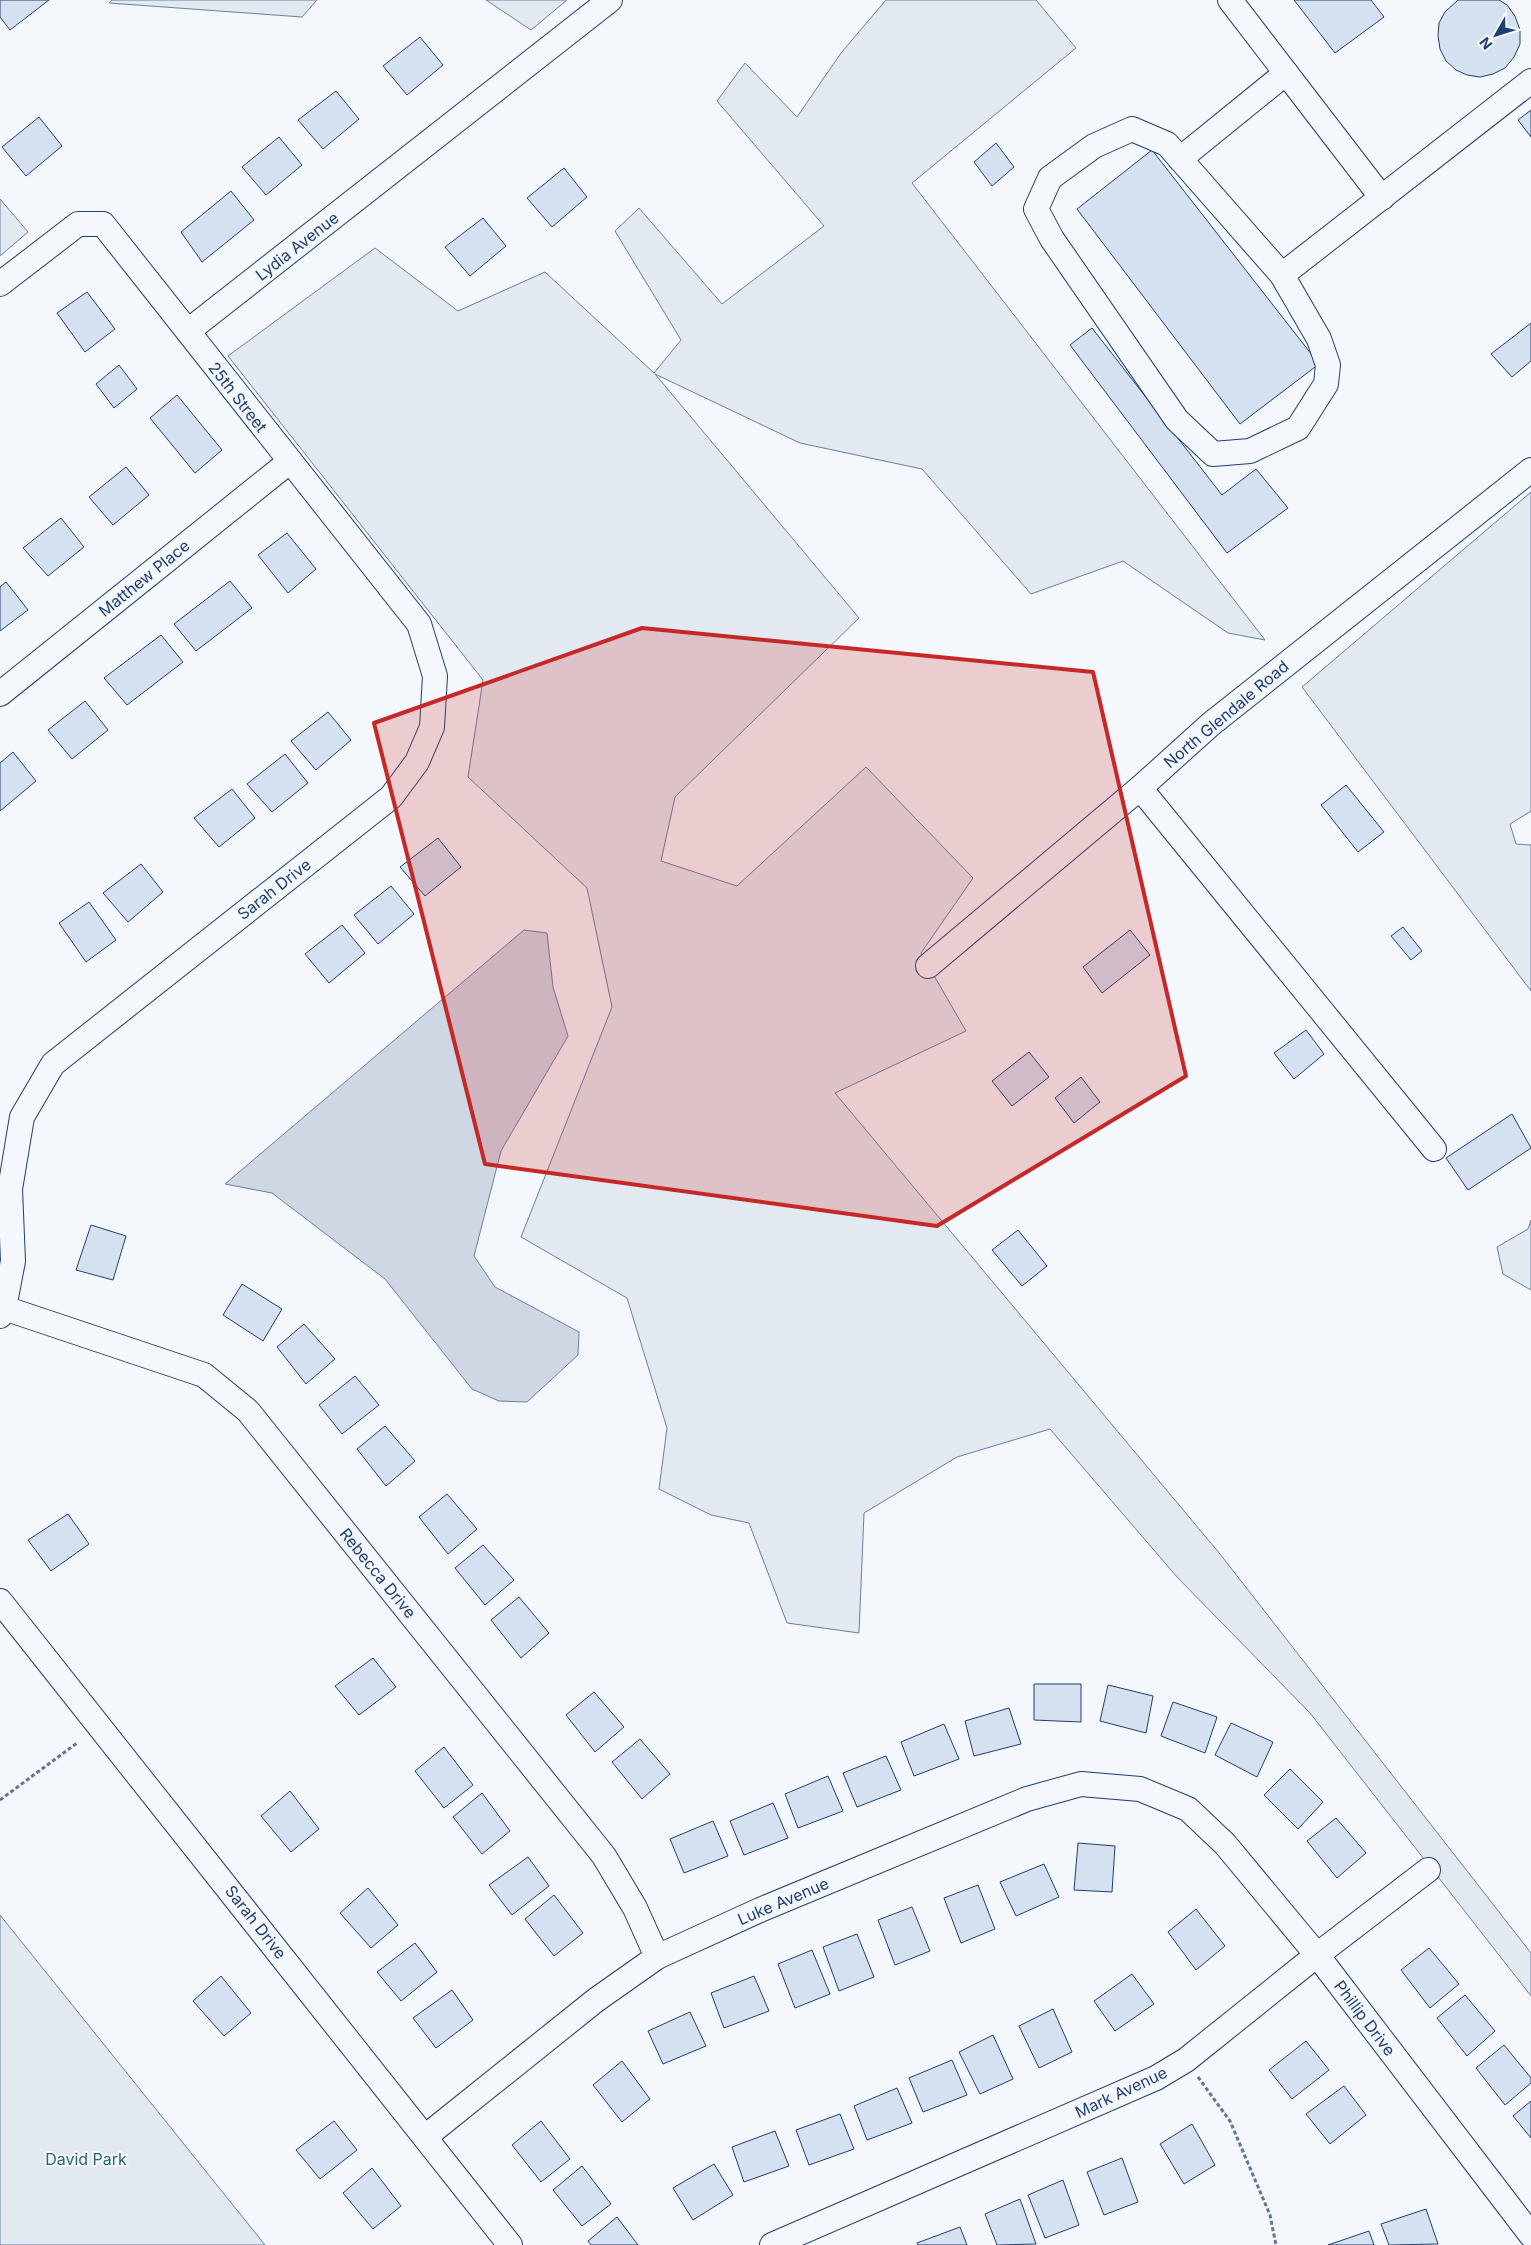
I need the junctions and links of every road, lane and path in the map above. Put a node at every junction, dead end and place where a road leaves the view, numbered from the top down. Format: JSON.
{"nodes":[{"id":1,"x":610,"y":0,"type":"edge"},
{"id":2,"x":1230,"y":0,"type":"edge"},
{"id":3,"x":1286,"y":73,"type":"junction"},
{"id":4,"x":1531,"y":81,"type":"edge"},
{"id":5,"x":1180,"y":159,"type":"junction"},
{"id":6,"x":1382,"y":198,"type":"junction"},
{"id":7,"x":1282,"y":275,"type":"junction"},
{"id":8,"x":0,"y":284,"type":"edge"},
{"id":9,"x":188,"y":332,"type":"junction"},
{"id":10,"x":289,"y":462,"type":"junction"},
{"id":11,"x":1531,"y":470,"type":"edge"},
{"id":12,"x":0,"y":694,"type":"edge"},
{"id":13,"x":1140,"y":788,"type":"junction"},
{"id":14,"x":928,"y":966,"type":"dead end"},
{"id":15,"x":1434,"y":1149,"type":"dead end"},
{"id":16,"x":2,"y":1312,"type":"edge"},
{"id":17,"x":0,"y":1601,"type":"edge"},
{"id":18,"x":77,"y":1743,"type":"dead end"},
{"id":19,"x":0,"y":1800,"type":"edge"},
{"id":20,"x":1188,"y":1809,"type":"joint"},
{"id":21,"x":1428,"y":1870,"type":"dead end"},
{"id":22,"x":1317,"y":1954,"type":"junction"},
{"id":23,"x":657,"y":1957,"type":"junction"},
{"id":24,"x":1186,"y":2060,"type":"junction"},
{"id":25,"x":426,"y":2137,"type":"junction"},
{"id":26,"x":1531,"y":2235,"type":"edge"},
{"id":27,"x":510,"y":2245,"type":"edge"},
{"id":28,"x":772,"y":2245,"type":"edge"},
{"id":29,"x":1276,"y":2245,"type":"edge"}],
"edges":[{"from":1,"to":9,"type":"street","name":"Lydia Avenue"},
{"from":2,"to":3,"type":"street"},
{"from":3,"to":5,"type":"street"},
{"from":3,"to":6,"type":"street"},
{"from":4,"to":6,"type":"street"},
{"from":5,"to":7,"type":"street"},
{"from":5,"to":7,"type":"street"},
{"from":6,"to":7,"type":"street"},
{"from":8,"to":9,"type":"street"},
{"from":9,"to":10,"type":"street","name":"25th Street"},
{"from":10,"to":12,"type":"street","name":"Matthew Place"},
{"from":10,"to":16,"type":"street","name":"Sarah Drive"},
{"from":11,"to":13,"type":"street","name":"North Glendale Road"},
{"from":13,"to":14,"type":"street","name":"North Glendale Road"},
{"from":13,"to":15,"type":"street"},
{"from":16,"to":23,"type":"street","name":"Rebecca Drive"},
{"from":17,"to":25,"type":"street","name":"Sarah Drive"},
{"from":18,"to":19,"type":"path"},
{"from":20,"to":22,"type":"street","name":"Phillip Drive"},
{"from":20,"to":23,"type":"street","name":"Luke Avenue"},
{"from":21,"to":22,"type":"street","name":"Mark Avenue"},
{"from":22,"to":24,"type":"street","name":"Mark Avenue"},
{"from":22,"to":26,"type":"street","name":"Phillip Drive"},
{"from":23,"to":25,"type":"street","name":"Luke Avenue"},
{"from":24,"to":28,"type":"street","name":"Mark Avenue"},
{"from":24,"to":29,"type":"path"},
{"from":25,"to":27,"type":"street","name":"Sarah Drive"}]}
